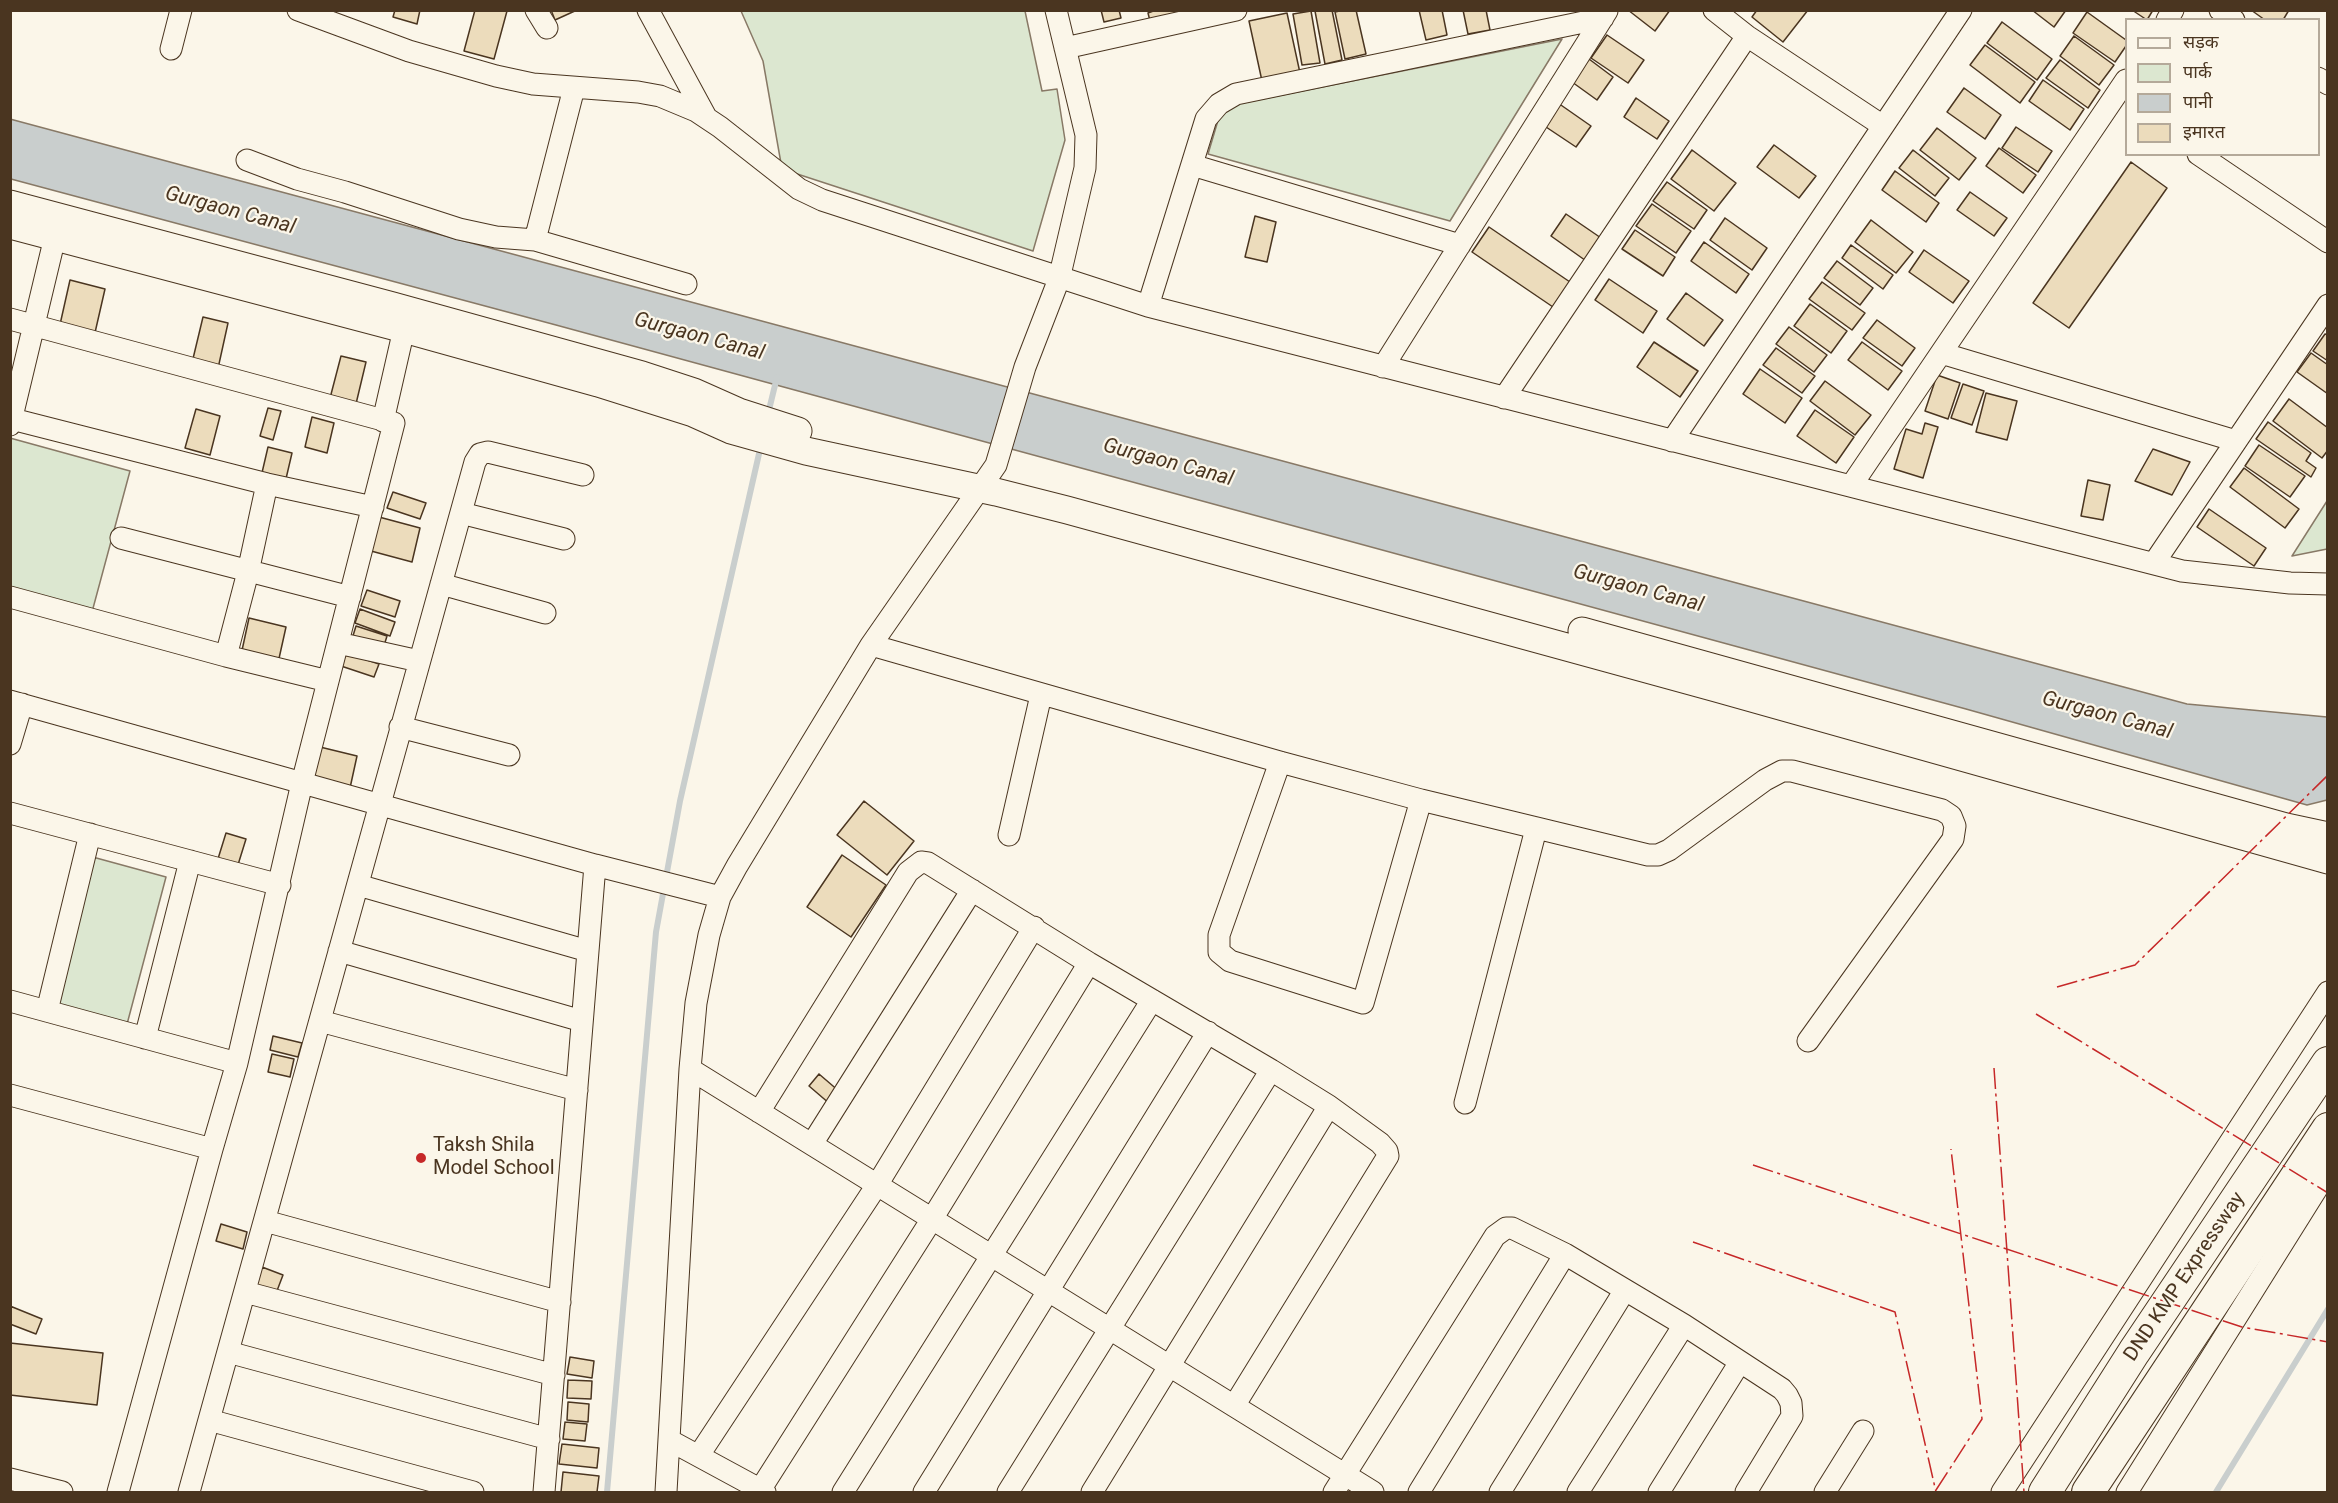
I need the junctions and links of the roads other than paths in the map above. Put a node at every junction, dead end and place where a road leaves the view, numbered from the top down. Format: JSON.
{"nodes":[{"id":1,"x":181,"y":10,"type":"edge"},
{"id":2,"x":298,"y":10,"type":"edge"},
{"id":3,"x":648,"y":10,"type":"edge"},
{"id":4,"x":1056,"y":10,"type":"edge"},
{"id":5,"x":1236,"y":10,"type":"edge"},
{"id":6,"x":1714,"y":10,"type":"edge"},
{"id":7,"x":1960,"y":10,"type":"edge"},
{"id":8,"x":1605,"y":14,"type":"edge"},
{"id":9,"x":1747,"y":36,"type":"junction"},
{"id":10,"x":1065,"y":48,"type":"junction"},
{"id":11,"x":171,"y":49,"type":"dead end"},
{"id":12,"x":2125,"y":86,"type":"edge"},
{"id":13,"x":574,"y":88,"type":"junction"},
{"id":14,"x":2120,"y":102,"type":"edge"},
{"id":15,"x":706,"y":117,"type":"junction"},
{"id":16,"x":1883,"y":126,"type":"junction"},
{"id":17,"x":2201,"y":156,"type":"edge"},
{"id":18,"x":247,"y":160,"type":"dead end"},
{"id":19,"x":1192,"y":165,"type":"junction"},
{"id":20,"x":10,"y":204,"type":"edge"},
{"id":21,"x":10,"y":225,"type":"edge"},
{"id":22,"x":56,"y":237,"type":"junction"},
{"id":23,"x":535,"y":240,"type":"junction"},
{"id":24,"x":2328,"y":242,"type":"edge"},
{"id":25,"x":1460,"y":245,"type":"junction"},
{"id":26,"x":1059,"y":279,"type":"junction"},
{"id":27,"x":686,"y":284,"type":"dead end"},
{"id":28,"x":2328,"y":305,"type":"edge"},
{"id":29,"x":1148,"y":306,"type":"junction"},
{"id":30,"x":10,"y":320,"type":"edge"},
{"id":31,"x":35,"y":326,"type":"junction"},
{"id":32,"x":404,"y":328,"type":"junction"},
{"id":33,"x":1941,"y":353,"type":"junction"},
{"id":34,"x":1383,"y":367,"type":"junction"},
{"id":35,"x":1504,"y":398,"type":"junction"},
{"id":36,"x":383,"y":421,"type":"junction"},
{"id":37,"x":735,"y":421,"type":"junction"},
{"id":38,"x":11,"y":422,"type":"edge"},
{"id":39,"x":1672,"y":441,"type":"junction"},
{"id":40,"x":2236,"y":441,"type":"junction"},
{"id":41,"x":990,"y":474,"type":"junction"},
{"id":42,"x":583,"y":475,"type":"dead end"},
{"id":43,"x":267,"y":484,"type":"junction"},
{"id":44,"x":1851,"y":486,"type":"junction"},
{"id":45,"x":373,"y":507,"type":"junction"},
{"id":46,"x":461,"y":513,"type":"junction"},
{"id":47,"x":121,"y":538,"type":"dead end"},
{"id":48,"x":564,"y":539,"type":"dead end"},
{"id":49,"x":2154,"y":564,"type":"junction"},
{"id":50,"x":248,"y":572,"type":"junction"},
{"id":51,"x":441,"y":584,"type":"junction"},
{"id":52,"x":2328,"y":584,"type":"edge"},
{"id":53,"x":10,"y":597,"type":"edge"},
{"id":54,"x":350,"y":597,"type":"junction"},
{"id":55,"x":545,"y":613,"type":"dead end"},
{"id":56,"x":338,"y":644,"type":"junction"},
{"id":57,"x":871,"y":645,"type":"junction"},
{"id":58,"x":226,"y":656,"type":"junction"},
{"id":59,"x":419,"y":661,"type":"junction"},
{"id":60,"x":328,"y":681,"type":"junction"},
{"id":61,"x":1041,"y":695,"type":"junction"},
{"id":62,"x":16,"y":702,"type":"edge"},
{"id":63,"x":400,"y":728,"type":"junction"},
{"id":64,"x":10,"y":744,"type":"edge"},
{"id":65,"x":509,"y":755,"type":"dead end"},
{"id":66,"x":1280,"y":762,"type":"junction"},
{"id":67,"x":302,"y":783,"type":"junction"},
{"id":68,"x":1421,"y":800,"type":"junction"},
{"id":69,"x":380,"y":805,"type":"junction"},
{"id":70,"x":10,"y":813,"type":"edge"},
{"id":71,"x":1536,"y":829,"type":"junction"},
{"id":72,"x":90,"y":834,"type":"junction"},
{"id":73,"x":1009,"y":835,"type":"dead end"},
{"id":74,"x":2328,"y":836,"type":"edge"},
{"id":75,"x":2328,"y":860,"type":"edge"},
{"id":76,"x":190,"y":861,"type":"junction"},
{"id":77,"x":595,"y":865,"type":"junction"},
{"id":78,"x":279,"y":885,"type":"junction"},
{"id":79,"x":358,"y":885,"type":"junction"},
{"id":80,"x":972,"y":890,"type":"junction"},
{"id":81,"x":720,"y":897,"type":"junction"},
{"id":82,"x":1034,"y":927,"type":"junction"},
{"id":83,"x":339,"y":951,"type":"junction"},
{"id":84,"x":588,"y":951,"type":"junction"},
{"id":85,"x":1089,"y":963,"type":"junction"},
{"id":86,"x":2328,"y":992,"type":"edge"},
{"id":87,"x":1152,"y":1000,"type":"junction"},
{"id":88,"x":10,"y":1001,"type":"edge"},
{"id":89,"x":46,"y":1011,"type":"junction"},
{"id":90,"x":320,"y":1021,"type":"junction"},
{"id":91,"x":582,"y":1021,"type":"junction"},
{"id":92,"x":1208,"y":1032,"type":"junction"},
{"id":93,"x":145,"y":1038,"type":"junction"},
{"id":94,"x":1808,"y":1041,"type":"dead end"},
{"id":95,"x":237,"y":1063,"type":"junction"},
{"id":96,"x":2328,"y":1064,"type":"edge"},
{"id":97,"x":690,"y":1069,"type":"junction"},
{"id":98,"x":1271,"y":1070,"type":"junction"},
{"id":99,"x":577,"y":1090,"type":"junction"},
{"id":100,"x":10,"y":1095,"type":"edge"},
{"id":101,"x":1465,"y":1102,"type":"dead end"},
{"id":102,"x":1329,"y":1106,"type":"junction"},
{"id":103,"x":759,"y":1112,"type":"junction"},
{"id":104,"x":2324,"y":1133,"type":"edge"},
{"id":105,"x":812,"y":1144,"type":"junction"},
{"id":106,"x":212,"y":1149,"type":"junction"},
{"id":107,"x":2328,"y":1171,"type":"edge"},
{"id":108,"x":877,"y":1185,"type":"junction"},
{"id":109,"x":932,"y":1219,"type":"junction"},
{"id":110,"x":264,"y":1221,"type":"junction"},
{"id":111,"x":1565,"y":1254,"type":"junction"},
{"id":112,"x":991,"y":1256,"type":"junction"},
{"id":113,"x":1625,"y":1290,"type":"junction"},
{"id":114,"x":245,"y":1292,"type":"junction"},
{"id":115,"x":1050,"y":1292,"type":"junction"},
{"id":116,"x":560,"y":1302,"type":"junction"},
{"id":117,"x":1684,"y":1325,"type":"junction"},
{"id":118,"x":1111,"y":1330,"type":"junction"},
{"id":119,"x":228,"y":1352,"type":"junction"},
{"id":120,"x":1740,"y":1362,"type":"junction"},
{"id":121,"x":1170,"y":1366,"type":"junction"},
{"id":122,"x":554,"y":1375,"type":"junction"},
{"id":123,"x":1234,"y":1406,"type":"junction"},
{"id":124,"x":209,"y":1420,"type":"junction"},
{"id":125,"x":1863,"y":1431,"type":"dead end"},
{"id":126,"x":549,"y":1439,"type":"junction"},
{"id":127,"x":669,"y":1440,"type":"junction"},
{"id":128,"x":699,"y":1455,"type":"junction"},
{"id":129,"x":10,"y":1479,"type":"edge"},
{"id":130,"x":1340,"y":1484,"type":"edge"},
{"id":131,"x":763,"y":1491,"type":"edge"},
{"id":132,"x":63,"y":1492,"type":"edge"},
{"id":133,"x":118,"y":1492,"type":"edge"},
{"id":134,"x":189,"y":1492,"type":"edge"},
{"id":135,"x":473,"y":1492,"type":"edge"},
{"id":136,"x":544,"y":1492,"type":"edge"},
{"id":137,"x":666,"y":1492,"type":"edge"},
{"id":138,"x":843,"y":1492,"type":"edge"},
{"id":139,"x":924,"y":1492,"type":"edge"},
{"id":140,"x":1008,"y":1492,"type":"edge"},
{"id":141,"x":1092,"y":1492,"type":"edge"},
{"id":142,"x":1373,"y":1492,"type":"edge"},
{"id":143,"x":1419,"y":1492,"type":"edge"},
{"id":144,"x":1500,"y":1492,"type":"edge"},
{"id":145,"x":1578,"y":1492,"type":"edge"},
{"id":146,"x":1659,"y":1492,"type":"edge"},
{"id":147,"x":1746,"y":1492,"type":"edge"},
{"id":148,"x":1825,"y":1492,"type":"edge"},
{"id":149,"x":2002,"y":1492,"type":"edge"},
{"id":150,"x":2045,"y":1492,"type":"edge"},
{"id":151,"x":2088,"y":1492,"type":"edge"},
{"id":152,"x":2127,"y":1492,"type":"edge"}],
"edges":[{"from":1,"to":11,"type":"street"},
{"from":2,"to":13,"type":"street"},
{"from":3,"to":15,"type":"street"},
{"from":4,"to":10,"type":"street"},
{"from":5,"to":10,"type":"street"},
{"from":6,"to":9,"type":"street"},
{"from":7,"to":16,"type":"street"},
{"from":8,"to":19,"type":"street"},
{"from":8,"to":25,"type":"street"},
{"from":9,"to":16,"type":"street"},
{"from":9,"to":35,"type":"street"},
{"from":10,"to":26,"type":"street"},
{"from":12,"to":14,"type":"street"},
{"from":13,"to":15,"type":"street"},
{"from":13,"to":23,"type":"street"},
{"from":14,"to":33,"type":"street"},
{"from":15,"to":26,"type":"street"},
{"from":16,"to":39,"type":"street"},
{"from":17,"to":24,"type":"street"},
{"from":18,"to":23,"type":"street"},
{"from":19,"to":25,"type":"street"},
{"from":19,"to":29,"type":"street"},
{"from":20,"to":37,"type":"main road"},
{"from":21,"to":22,"type":"main road"},
{"from":22,"to":31,"type":"street"},
{"from":22,"to":32,"type":"main road"},
{"from":23,"to":27,"type":"street"},
{"from":25,"to":34,"type":"street"},
{"from":26,"to":29,"type":"street"},
{"from":26,"to":41,"type":"street"},
{"from":28,"to":40,"type":"street"},
{"from":29,"to":34,"type":"street"},
{"from":30,"to":31,"type":"street"},
{"from":31,"to":36,"type":"street"},
{"from":31,"to":38,"type":"street"},
{"from":32,"to":36,"type":"street"},
{"from":32,"to":37,"type":"main road"},
{"from":33,"to":40,"type":"street"},
{"from":33,"to":44,"type":"street"},
{"from":34,"to":35,"type":"street"},
{"from":35,"to":39,"type":"street"},
{"from":36,"to":45,"type":"street"},
{"from":37,"to":41,"type":"main road"},
{"from":38,"to":43,"type":"street"},
{"from":39,"to":44,"type":"street"},
{"from":40,"to":49,"type":"street"},
{"from":41,"to":57,"type":"street"},
{"from":41,"to":74,"type":"main road"},
{"from":41,"to":75,"type":"main road"},
{"from":42,"to":46,"type":"street"},
{"from":43,"to":45,"type":"street"},
{"from":43,"to":50,"type":"street"},
{"from":44,"to":49,"type":"street"},
{"from":45,"to":54,"type":"street"},
{"from":46,"to":48,"type":"street"},
{"from":46,"to":51,"type":"street"},
{"from":47,"to":50,"type":"street"},
{"from":49,"to":52,"type":"street"},
{"from":50,"to":54,"type":"street"},
{"from":50,"to":58,"type":"street"},
{"from":51,"to":55,"type":"street"},
{"from":51,"to":59,"type":"street"},
{"from":53,"to":58,"type":"street"},
{"from":54,"to":56,"type":"street"},
{"from":56,"to":59,"type":"street"},
{"from":56,"to":60,"type":"street"},
{"from":57,"to":61,"type":"street"},
{"from":57,"to":81,"type":"street"},
{"from":58,"to":60,"type":"street"},
{"from":59,"to":63,"type":"street"},
{"from":60,"to":67,"type":"street"},
{"from":61,"to":66,"type":"street"},
{"from":61,"to":73,"type":"street"},
{"from":62,"to":64,"type":"street"},
{"from":62,"to":67,"type":"street"},
{"from":63,"to":65,"type":"street"},
{"from":63,"to":69,"type":"street"},
{"from":66,"to":68,"type":"street"},
{"from":66,"to":68,"type":"street"},
{"from":67,"to":69,"type":"street"},
{"from":67,"to":78,"type":"street"},
{"from":68,"to":71,"type":"street"},
{"from":69,"to":77,"type":"street"},
{"from":69,"to":79,"type":"street"},
{"from":70,"to":72,"type":"street"},
{"from":71,"to":94,"type":"street"},
{"from":71,"to":101,"type":"street"},
{"from":72,"to":76,"type":"street"},
{"from":72,"to":89,"type":"street"},
{"from":76,"to":78,"type":"street"},
{"from":76,"to":93,"type":"street"},
{"from":77,"to":81,"type":"street"},
{"from":77,"to":84,"type":"street"},
{"from":78,"to":95,"type":"street"},
{"from":79,"to":83,"type":"street"},
{"from":79,"to":84,"type":"street"},
{"from":80,"to":82,"type":"street"},
{"from":80,"to":103,"type":"street"},
{"from":80,"to":105,"type":"street"},
{"from":81,"to":97,"type":"street"},
{"from":82,"to":85,"type":"street"},
{"from":82,"to":108,"type":"street"},
{"from":83,"to":90,"type":"street"},
{"from":83,"to":91,"type":"street"},
{"from":84,"to":91,"type":"street"},
{"from":85,"to":87,"type":"street"},
{"from":85,"to":109,"type":"street"},
{"from":86,"to":149,"type":"street"},
{"from":87,"to":92,"type":"street"},
{"from":87,"to":112,"type":"street"},
{"from":88,"to":89,"type":"street"},
{"from":89,"to":93,"type":"street"},
{"from":90,"to":99,"type":"street"},
{"from":90,"to":110,"type":"street"},
{"from":91,"to":99,"type":"street"},
{"from":92,"to":98,"type":"street"},
{"from":92,"to":115,"type":"street"},
{"from":93,"to":95,"type":"street"},
{"from":95,"to":106,"type":"street"},
{"from":96,"to":150,"type":"highway","name":"DND KMP Expressway"},
{"from":97,"to":103,"type":"street"},
{"from":97,"to":127,"type":"street"},
{"from":98,"to":102,"type":"street"},
{"from":98,"to":118,"type":"street"},
{"from":99,"to":116,"type":"street"},
{"from":100,"to":106,"type":"street"},
{"from":102,"to":121,"type":"street"},
{"from":102,"to":123,"type":"street"},
{"from":103,"to":105,"type":"street"},
{"from":104,"to":151,"type":"highway","name":"DND KMP Expressway"},
{"from":105,"to":108,"type":"street"},
{"from":106,"to":133,"type":"street"},
{"from":107,"to":152,"type":"street"},
{"from":108,"to":109,"type":"street"},
{"from":108,"to":128,"type":"street"},
{"from":109,"to":112,"type":"street"},
{"from":109,"to":131,"type":"street"},
{"from":110,"to":114,"type":"street"},
{"from":110,"to":116,"type":"street"},
{"from":111,"to":113,"type":"street"},
{"from":111,"to":130,"type":"street"},
{"from":111,"to":143,"type":"street"},
{"from":112,"to":115,"type":"street"},
{"from":112,"to":138,"type":"street"},
{"from":113,"to":117,"type":"street"},
{"from":113,"to":144,"type":"street"},
{"from":114,"to":119,"type":"street"},
{"from":114,"to":122,"type":"street"},
{"from":115,"to":118,"type":"street"},
{"from":115,"to":139,"type":"street"},
{"from":116,"to":122,"type":"street"},
{"from":117,"to":120,"type":"street"},
{"from":117,"to":145,"type":"street"},
{"from":118,"to":121,"type":"street"},
{"from":118,"to":140,"type":"street"},
{"from":119,"to":124,"type":"street"},
{"from":119,"to":126,"type":"street"},
{"from":120,"to":146,"type":"street"},
{"from":120,"to":147,"type":"street"},
{"from":121,"to":123,"type":"street"},
{"from":121,"to":141,"type":"street"},
{"from":122,"to":126,"type":"street"},
{"from":123,"to":130,"type":"street"},
{"from":124,"to":134,"type":"street"},
{"from":124,"to":135,"type":"street"},
{"from":125,"to":148,"type":"street"},
{"from":126,"to":136,"type":"street"},
{"from":127,"to":128,"type":"street"},
{"from":127,"to":137,"type":"street"},
{"from":128,"to":131,"type":"street"},
{"from":129,"to":132,"type":"street"},
{"from":130,"to":142,"type":"street"}]}
